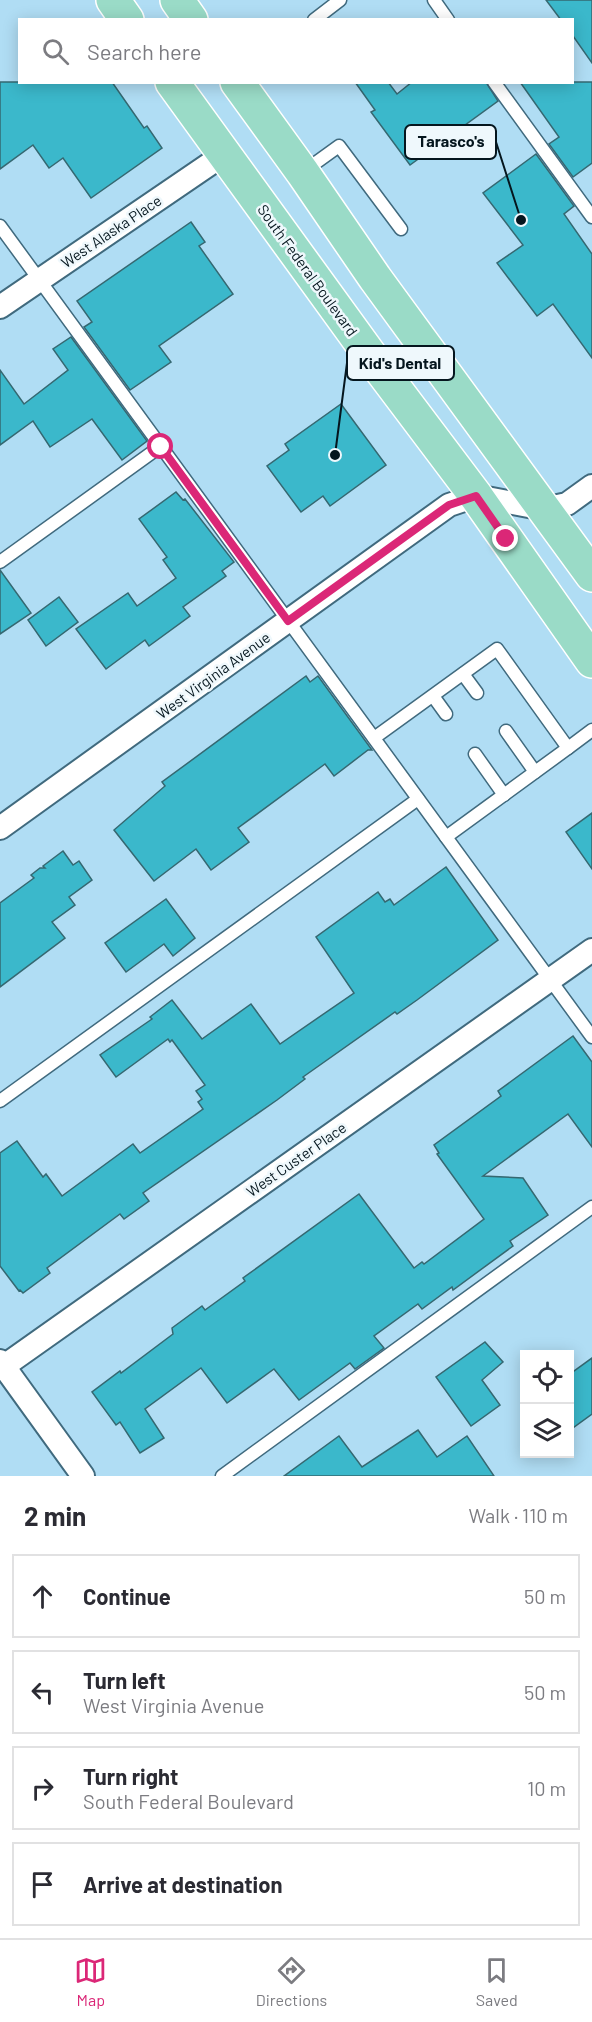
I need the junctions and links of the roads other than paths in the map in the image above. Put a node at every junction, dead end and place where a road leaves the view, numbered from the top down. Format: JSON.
{"nodes":[{"id":1,"x":113,"y":0,"type":"edge"},
{"id":2,"x":177,"y":0,"type":"edge"},
{"id":3,"x":340,"y":0,"type":"edge"},
{"id":4,"x":434,"y":0,"type":"edge"},
{"id":5,"x":126,"y":18,"type":"edge"},
{"id":6,"x":190,"y":18,"type":"edge"},
{"id":7,"x":317,"y":18,"type":"edge"},
{"id":8,"x":447,"y":18,"type":"edge"},
{"id":9,"x":173,"y":84,"type":"edge"},
{"id":10,"x":238,"y":84,"type":"edge"},
{"id":11,"x":495,"y":84,"type":"edge"},
{"id":12,"x":223,"y":155,"type":"junction"},
{"id":13,"x":303,"y":173,"type":"junction"},
{"id":14,"x":592,"y":217,"type":"edge"},
{"id":15,"x":0,"y":226,"type":"edge"},
{"id":16,"x":400,"y":229,"type":"dead end"},
{"id":17,"x":39,"y":279,"type":"junction"},
{"id":18,"x":0,"y":307,"type":"edge"},
{"id":19,"x":161,"y":447,"type":"junction"},
{"id":20,"x":592,"y":486,"type":"edge"},
{"id":21,"x":476,"y":496,"type":"junction"},
{"id":22,"x":544,"y":509,"type":"junction"},
{"id":23,"x":0,"y":562,"type":"edge"},
{"id":24,"x":592,"y":575,"type":"edge"},
{"id":25,"x":288,"y":621,"type":"junction"},
{"id":26,"x":592,"y":661,"type":"edge"},
{"id":27,"x":463,"y":674,"type":"junction"},
{"id":28,"x":477,"y":693,"type":"dead end"},
{"id":29,"x":433,"y":696,"type":"junction"},
{"id":30,"x":446,"y":714,"type":"dead end"},
{"id":31,"x":592,"y":730,"type":"edge"},
{"id":32,"x":506,"y":731,"type":"dead end"},
{"id":33,"x":374,"y":738,"type":"junction"},
{"id":34,"x":568,"y":748,"type":"junction"},
{"id":35,"x":475,"y":754,"type":"dead end"},
{"id":36,"x":535,"y":772,"type":"junction"},
{"id":37,"x":504,"y":795,"type":"junction"},
{"id":38,"x":418,"y":799,"type":"junction"},
{"id":39,"x":0,"y":828,"type":"edge"},
{"id":40,"x":446,"y":837,"type":"junction"},
{"id":41,"x":592,"y":950,"type":"edge"},
{"id":42,"x":550,"y":979,"type":"junction"},
{"id":43,"x":592,"y":1037,"type":"edge"},
{"id":44,"x":0,"y":1101,"type":"edge"},
{"id":45,"x":592,"y":1207,"type":"edge"},
{"id":46,"x":1,"y":1365,"type":"edge"},
{"id":47,"x":83,"y":1476,"type":"edge"},
{"id":48,"x":222,"y":1476,"type":"edge"}],
"edges":[{"from":1,"to":5,"type":"main road"},
{"from":2,"to":6,"type":"main road"},
{"from":3,"to":7,"type":"lane"},
{"from":4,"to":8,"type":"lane"},
{"from":9,"to":12,"type":"main road","name":"South Federal Boulevard"},
{"from":10,"to":13,"type":"main road"},
{"from":11,"to":14,"type":"lane"},
{"from":12,"to":17,"type":"street","name":"West Alaska Place"},
{"from":12,"to":21,"type":"main road","name":"South Federal Boulevard"},
{"from":13,"to":16,"type":"lane"},
{"from":13,"to":22,"type":"main road"},
{"from":15,"to":17,"type":"lane"},
{"from":17,"to":18,"type":"street","name":"West Alaska Place"},
{"from":17,"to":19,"type":"lane"},
{"from":19,"to":23,"type":"lane"},
{"from":19,"to":25,"type":"lane"},
{"from":20,"to":22,"type":"street"},
{"from":21,"to":22,"type":"street"},
{"from":21,"to":25,"type":"street","name":"West Virginia Avenue"},
{"from":21,"to":26,"type":"main road","name":"South Federal Boulevard"},
{"from":22,"to":24,"type":"main road"},
{"from":25,"to":33,"type":"lane"},
{"from":25,"to":39,"type":"street","name":"West Virginia Avenue"},
{"from":27,"to":28,"type":"lane"},
{"from":27,"to":29,"type":"lane"},
{"from":27,"to":34,"type":"lane"},
{"from":29,"to":30,"type":"lane"},
{"from":29,"to":33,"type":"lane"},
{"from":31,"to":34,"type":"lane"},
{"from":32,"to":36,"type":"lane"},
{"from":33,"to":38,"type":"lane"},
{"from":34,"to":36,"type":"lane"},
{"from":35,"to":37,"type":"lane"},
{"from":36,"to":37,"type":"lane"},
{"from":37,"to":40,"type":"lane"},
{"from":38,"to":40,"type":"lane"},
{"from":38,"to":44,"type":"lane"},
{"from":40,"to":42,"type":"lane"},
{"from":41,"to":42,"type":"street","name":"West Custer Place"},
{"from":42,"to":43,"type":"lane"},
{"from":42,"to":46,"type":"street","name":"West Custer Place"},
{"from":45,"to":48,"type":"lane"},
{"from":46,"to":47,"type":"street"}]}
